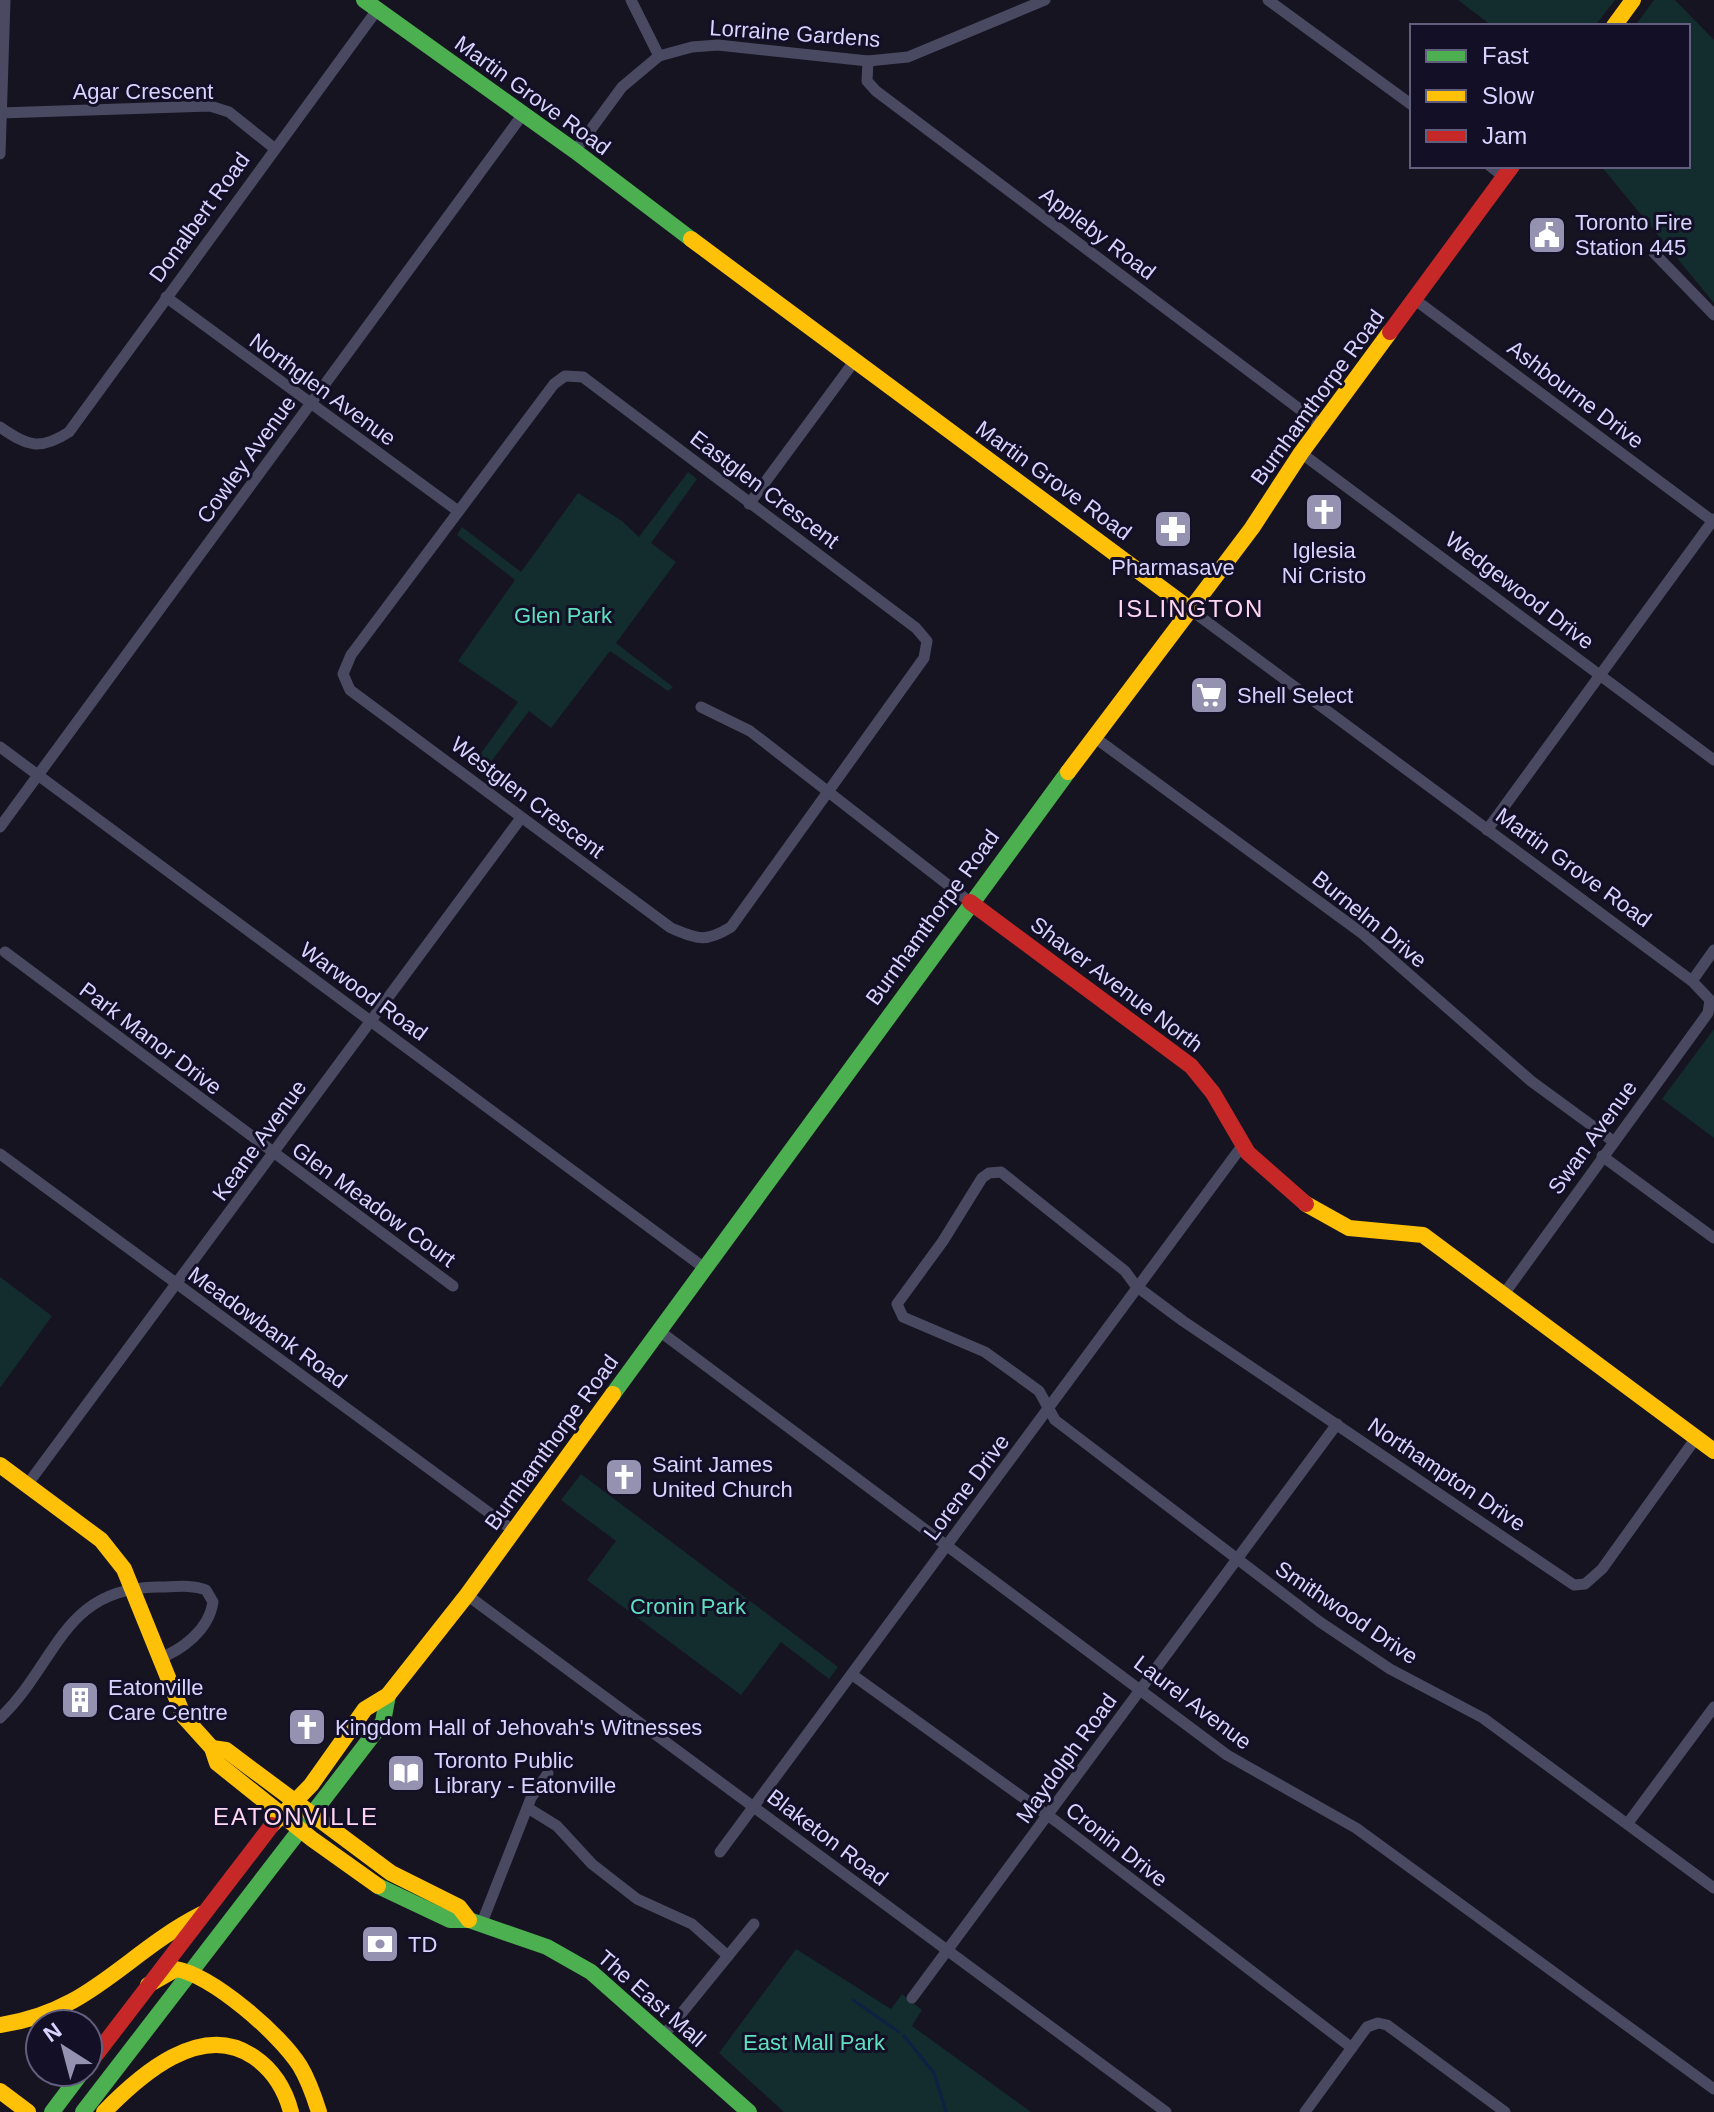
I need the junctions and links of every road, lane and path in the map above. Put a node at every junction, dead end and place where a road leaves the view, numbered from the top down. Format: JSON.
{"nodes":[{"id":1,"x":5,"y":0,"type":"edge"},
{"id":2,"x":631,"y":0,"type":"edge"},
{"id":3,"x":1045,"y":0,"type":"edge"},
{"id":4,"x":1268,"y":0,"type":"edge"},
{"id":5,"x":1633,"y":0,"type":"edge"},
{"id":6,"x":371,"y":5,"type":"edge"},
{"id":7,"x":1615,"y":24,"type":"edge"},
{"id":8,"x":659,"y":56,"type":"junction"},
{"id":9,"x":868,"y":61,"type":"junction"},
{"id":10,"x":1410,"y":104,"type":"edge"},
{"id":11,"x":2,"y":113,"type":"edge"},
{"id":12,"x":523,"y":114,"type":"junction"},
{"id":13,"x":274,"y":148,"type":"junction"},
{"id":14,"x":575,"y":151,"type":"junction"},
{"id":15,"x":0,"y":154,"type":"edge"},
{"id":16,"x":1508,"y":172,"type":"edge"},
{"id":17,"x":1654,"y":253,"type":"dead end"},
{"id":18,"x":166,"y":297,"type":"junction"},
{"id":19,"x":1414,"y":299,"type":"junction"},
{"id":20,"x":1714,"y":315,"type":"edge"},
{"id":21,"x":853,"y":363,"type":"junction"},
{"id":22,"x":310,"y":405,"type":"junction"},
{"id":23,"x":1322,"y":426,"type":"junction"},
{"id":24,"x":0,"y":427,"type":"edge"},
{"id":25,"x":1301,"y":453,"type":"junction"},
{"id":26,"x":749,"y":504,"type":"junction"},
{"id":27,"x":458,"y":511,"type":"junction"},
{"id":28,"x":1714,"y":521,"type":"edge"},
{"id":29,"x":1191,"y":610,"type":"junction"},
{"id":30,"x":1599,"y":674,"type":"junction"},
{"id":31,"x":701,"y":707,"type":"dead end"},
{"id":32,"x":1094,"y":737,"type":"junction"},
{"id":33,"x":0,"y":747,"type":"edge"},
{"id":34,"x":1714,"y":760,"type":"edge"},
{"id":35,"x":38,"y":775,"type":"junction"},
{"id":36,"x":829,"y":793,"type":"junction"},
{"id":37,"x":521,"y":818,"type":"junction"},
{"id":38,"x":0,"y":827,"type":"edge"},
{"id":39,"x":1487,"y":830,"type":"junction"},
{"id":40,"x":970,"y":902,"type":"junction"},
{"id":41,"x":1714,"y":950,"type":"edge"},
{"id":42,"x":5,"y":952,"type":"dead end"},
{"id":43,"x":1692,"y":981,"type":"junction"},
{"id":44,"x":1711,"y":1003,"type":"joint"},
{"id":45,"x":371,"y":1021,"type":"junction"},
{"id":46,"x":1613,"y":1141,"type":"junction"},
{"id":47,"x":1242,"y":1146,"type":"junction"},
{"id":48,"x":0,"y":1154,"type":"edge"},
{"id":49,"x":273,"y":1154,"type":"junction"},
{"id":50,"x":1602,"y":1156,"type":"junction"},
{"id":51,"x":1714,"y":1238,"type":"edge"},
{"id":52,"x":703,"y":1267,"type":"junction"},
{"id":53,"x":176,"y":1286,"type":"junction"},
{"id":54,"x":453,"y":1286,"type":"dead end"},
{"id":55,"x":1136,"y":1286,"type":"junction"},
{"id":56,"x":1504,"y":1294,"type":"junction"},
{"id":57,"x":658,"y":1330,"type":"junction"},
{"id":58,"x":1048,"y":1410,"type":"junction"},
{"id":59,"x":1337,"y":1424,"type":"junction"},
{"id":60,"x":1696,"y":1438,"type":"junction"},
{"id":61,"x":1714,"y":1451,"type":"edge"},
{"id":62,"x":0,"y":1465,"type":"edge"},
{"id":63,"x":27,"y":1485,"type":"junction"},
{"id":64,"x":514,"y":1531,"type":"junction"},
{"id":65,"x":947,"y":1545,"type":"junction"},
{"id":66,"x":1234,"y":1560,"type":"junction"},
{"id":67,"x":131,"y":1588,"type":"junction"},
{"id":68,"x":467,"y":1595,"type":"junction"},
{"id":69,"x":158,"y":1659,"type":"junction"},
{"id":70,"x":854,"y":1676,"type":"junction"},
{"id":71,"x":1141,"y":1688,"type":"junction"},
{"id":72,"x":388,"y":1695,"type":"junction"},
{"id":73,"x":1714,"y":1707,"type":"edge"},
{"id":74,"x":0,"y":1718,"type":"edge"},
{"id":75,"x":212,"y":1748,"type":"junction"},
{"id":76,"x":548,"y":1773,"type":"dead end"},
{"id":77,"x":294,"y":1801,"type":"junction"},
{"id":78,"x":528,"y":1808,"type":"junction"},
{"id":79,"x":756,"y":1808,"type":"junction"},
{"id":80,"x":282,"y":1813,"type":"junction"},
{"id":81,"x":314,"y":1813,"type":"junction"},
{"id":82,"x":1048,"y":1816,"type":"junction"},
{"id":83,"x":1628,"y":1823,"type":"junction"},
{"id":84,"x":300,"y":1829,"type":"junction"},
{"id":85,"x":720,"y":1852,"type":"dead end"},
{"id":86,"x":1714,"y":1888,"type":"edge"},
{"id":87,"x":202,"y":1914,"type":"junction"},
{"id":88,"x":475,"y":1922,"type":"junction"},
{"id":89,"x":754,"y":1924,"type":"dead end"},
{"id":90,"x":947,"y":1951,"type":"junction"},
{"id":91,"x":728,"y":1956,"type":"junction"},
{"id":92,"x":192,"y":1972,"type":"junction"},
{"id":93,"x":148,"y":1985,"type":"junction"},
{"id":94,"x":912,"y":1998,"type":"dead end"},
{"id":95,"x":0,"y":2025,"type":"edge"},
{"id":96,"x":663,"y":2036,"type":"junction"},
{"id":97,"x":104,"y":2044,"type":"edge"},
{"id":98,"x":1352,"y":2048,"type":"junction"},
{"id":99,"x":70,"y":2088,"type":"edge"},
{"id":100,"x":1714,"y":2089,"type":"edge"},
{"id":101,"x":0,"y":2091,"type":"edge"},
{"id":102,"x":86,"y":2108,"type":"edge"},
{"id":103,"x":28,"y":2112,"type":"edge"},
{"id":104,"x":52,"y":2112,"type":"edge"},
{"id":105,"x":104,"y":2112,"type":"edge"},
{"id":106,"x":291,"y":2112,"type":"edge"},
{"id":107,"x":319,"y":2112,"type":"edge"},
{"id":108,"x":749,"y":2112,"type":"edge"},
{"id":109,"x":1166,"y":2112,"type":"edge"},
{"id":110,"x":1305,"y":2112,"type":"edge"},
{"id":111,"x":1505,"y":2112,"type":"edge"}],
"edges":[{"from":1,"to":11,"type":"street"},
{"from":2,"to":8,"type":"street"},
{"from":3,"to":9,"type":"street","name":"Lorraine Gardens"},
{"from":4,"to":10,"type":"street"},
{"from":5,"to":7,"type":"main road"},
{"from":6,"to":12,"type":"main road","name":"Martin Grove Road"},
{"from":6,"to":13,"type":"street","name":"Donalbert Road"},
{"from":8,"to":9,"type":"street","name":"Lorraine Gardens"},
{"from":8,"to":14,"type":"street","name":"Lorraine Gardens"},
{"from":9,"to":23,"type":"street","name":"Appleby Road"},
{"from":11,"to":13,"type":"street","name":"Agar Crescent"},
{"from":11,"to":15,"type":"street"},
{"from":12,"to":14,"type":"main road","name":"Martin Grove Road"},
{"from":12,"to":22,"type":"street","name":"Cowley Avenue"},
{"from":13,"to":18,"type":"street","name":"Donalbert Road"},
{"from":14,"to":21,"type":"main road","name":"Martin Grove Road"},
{"from":16,"to":19,"type":"main road","name":"Burnhamthorpe Road"},
{"from":17,"to":20,"type":"street"},
{"from":18,"to":22,"type":"street","name":"Northglen Avenue"},
{"from":18,"to":24,"type":"street","name":"Donalbert Road"},
{"from":19,"to":23,"type":"main road","name":"Burnhamthorpe Road"},
{"from":19,"to":28,"type":"street","name":"Ashbourne Drive"},
{"from":21,"to":26,"type":"street"},
{"from":21,"to":29,"type":"main road","name":"Martin Grove Road"},
{"from":22,"to":27,"type":"street","name":"Northglen Avenue"},
{"from":22,"to":35,"type":"street","name":"Cowley Avenue"},
{"from":23,"to":25,"type":"main road","name":"Burnhamthorpe Road"},
{"from":25,"to":29,"type":"main road","name":"Burnhamthorpe Road"},
{"from":25,"to":30,"type":"street","name":"Wedgewood Drive"},
{"from":26,"to":27,"type":"street","name":"Eastglen Crescent"},
{"from":26,"to":36,"type":"street","name":"Eastglen Crescent"},
{"from":27,"to":37,"type":"street","name":"Westglen Crescent"},
{"from":28,"to":30,"type":"street"},
{"from":29,"to":32,"type":"main road","name":"Burnhamthorpe Road"},
{"from":29,"to":39,"type":"street","name":"Martin Grove Road"},
{"from":30,"to":34,"type":"street","name":"Wedgewood Drive"},
{"from":30,"to":39,"type":"street"},
{"from":31,"to":36,"type":"street","name":"Shaver Avenue North"},
{"from":32,"to":40,"type":"main road","name":"Burnhamthorpe Road"},
{"from":32,"to":46,"type":"street","name":"Burnelm Drive"},
{"from":33,"to":35,"type":"street","name":"Warwood Road"},
{"from":35,"to":38,"type":"street","name":"Cowley Avenue"},
{"from":35,"to":45,"type":"street","name":"Warwood Road"},
{"from":36,"to":37,"type":"street","name":"Westglen Crescent"},
{"from":36,"to":40,"type":"street","name":"Shaver Avenue North"},
{"from":37,"to":45,"type":"street","name":"Keane Avenue"},
{"from":39,"to":43,"type":"street","name":"Martin Grove Road"},
{"from":40,"to":47,"type":"main road","name":"Shaver Avenue North"},
{"from":40,"to":52,"type":"main road","name":"Burnhamthorpe Road"},
{"from":41,"to":43,"type":"street"},
{"from":42,"to":49,"type":"street","name":"Park Manor Drive"},
{"from":43,"to":44,"type":"street","name":"Martin Grove Road"},
{"from":44,"to":46,"type":"street","name":"Swan Avenue"},
{"from":45,"to":49,"type":"street","name":"Keane Avenue"},
{"from":45,"to":52,"type":"street","name":"Warwood Road"},
{"from":46,"to":50,"type":"street","name":"Swan Avenue"},
{"from":47,"to":55,"type":"street","name":"Lorene Drive"},
{"from":47,"to":56,"type":"main road","name":"Shaver Avenue North"},
{"from":48,"to":53,"type":"street","name":"Meadowbank Road"},
{"from":49,"to":53,"type":"street","name":"Keane Avenue"},
{"from":49,"to":54,"type":"street","name":"Glen Meadow Court"},
{"from":50,"to":51,"type":"street"},
{"from":50,"to":56,"type":"street","name":"Swan Avenue"},
{"from":52,"to":57,"type":"main road","name":"Burnhamthorpe Road"},
{"from":53,"to":63,"type":"street","name":"Keane Avenue"},
{"from":53,"to":64,"type":"street","name":"Meadowbank Road"},
{"from":55,"to":58,"type":"street","name":"Lorene Drive"},
{"from":55,"to":58,"type":"street","name":"Northampton Drive"},
{"from":55,"to":59,"type":"street","name":"Northampton Drive"},
{"from":56,"to":60,"type":"main road","name":"Shaver Avenue North"},
{"from":57,"to":64,"type":"main road","name":"Burnhamthorpe Road"},
{"from":57,"to":65,"type":"street","name":"Laurel Avenue"},
{"from":58,"to":65,"type":"street","name":"Lorene Drive"},
{"from":58,"to":66,"type":"street","name":"Smithwood Drive"},
{"from":59,"to":60,"type":"street","name":"Northampton Drive"},
{"from":59,"to":66,"type":"street","name":"Maydolph Road"},
{"from":60,"to":61,"type":"main road","name":"Shaver Avenue North"},
{"from":62,"to":63,"type":"main road","name":"The East Mall"},
{"from":63,"to":67,"type":"main road","name":"The East Mall"},
{"from":64,"to":68,"type":"main road","name":"Burnhamthorpe Road"},
{"from":65,"to":70,"type":"street","name":"Lorene Drive"},
{"from":65,"to":71,"type":"street","name":"Laurel Avenue"},
{"from":66,"to":71,"type":"street","name":"Maydolph Road"},
{"from":66,"to":83,"type":"street","name":"Smithwood Drive"},
{"from":67,"to":69,"type":"main road","name":"The East Mall"},
{"from":67,"to":69,"type":"street"},
{"from":67,"to":74,"type":"street"},
{"from":68,"to":72,"type":"main road","name":"Burnhamthorpe Road"},
{"from":68,"to":79,"type":"street","name":"Blaketon Road"},
{"from":69,"to":75,"type":"main road","name":"The East Mall"},
{"from":70,"to":79,"type":"street","name":"Lorene Drive"},
{"from":70,"to":82,"type":"street","name":"Cronin Drive"},
{"from":71,"to":82,"type":"street","name":"Maydolph Road"},
{"from":71,"to":100,"type":"street","name":"Laurel Avenue"},
{"from":72,"to":77,"type":"main road","name":"Burnhamthorpe Road"},
{"from":72,"to":81,"type":"main road","name":"Burnhamthorpe Road"},
{"from":73,"to":83,"type":"street"},
{"from":75,"to":77,"type":"main road","name":"The East Mall"},
{"from":75,"to":80,"type":"main road","name":"The East Mall"},
{"from":76,"to":78,"type":"street"},
{"from":77,"to":80,"type":"main road","name":"Burnhamthorpe Road"},
{"from":77,"to":81,"type":"main road","name":"The East Mall"},
{"from":78,"to":88,"type":"street"},
{"from":78,"to":91,"type":"street"},
{"from":79,"to":85,"type":"street","name":"Lorene Drive"},
{"from":79,"to":90,"type":"street","name":"Blaketon Road"},
{"from":80,"to":84,"type":"main road","name":"The East Mall"},
{"from":80,"to":87,"type":"main road","name":"Burnhamthorpe Road"},
{"from":81,"to":84,"type":"main road","name":"Burnhamthorpe Road"},
{"from":81,"to":88,"type":"main road","name":"The East Mall"},
{"from":82,"to":90,"type":"street","name":"Maydolph Road"},
{"from":82,"to":98,"type":"street","name":"Cronin Drive"},
{"from":83,"to":86,"type":"street","name":"Smithwood Drive"},
{"from":84,"to":88,"type":"main road","name":"The East Mall"},
{"from":84,"to":92,"type":"main road","name":"Burnhamthorpe Road"},
{"from":87,"to":93,"type":"main road","name":"Burnhamthorpe Road"},
{"from":87,"to":95,"type":"main road"},
{"from":88,"to":96,"type":"main road","name":"The East Mall"},
{"from":89,"to":91,"type":"street"},
{"from":90,"to":94,"type":"street","name":"Maydolph Road"},
{"from":90,"to":109,"type":"street","name":"Blaketon Road"},
{"from":91,"to":96,"type":"street"},
{"from":92,"to":93,"type":"main road"},
{"from":92,"to":102,"type":"main road","name":"Burnhamthorpe Road"},
{"from":92,"to":107,"type":"main road"},
{"from":93,"to":97,"type":"main road","name":"Burnhamthorpe Road"},
{"from":96,"to":108,"type":"main road","name":"The East Mall"},
{"from":98,"to":110,"type":"street"},
{"from":98,"to":111,"type":"street"},
{"from":99,"to":104,"type":"main road"},
{"from":101,"to":103,"type":"main road"},
{"from":105,"to":106,"type":"main road"}]}
